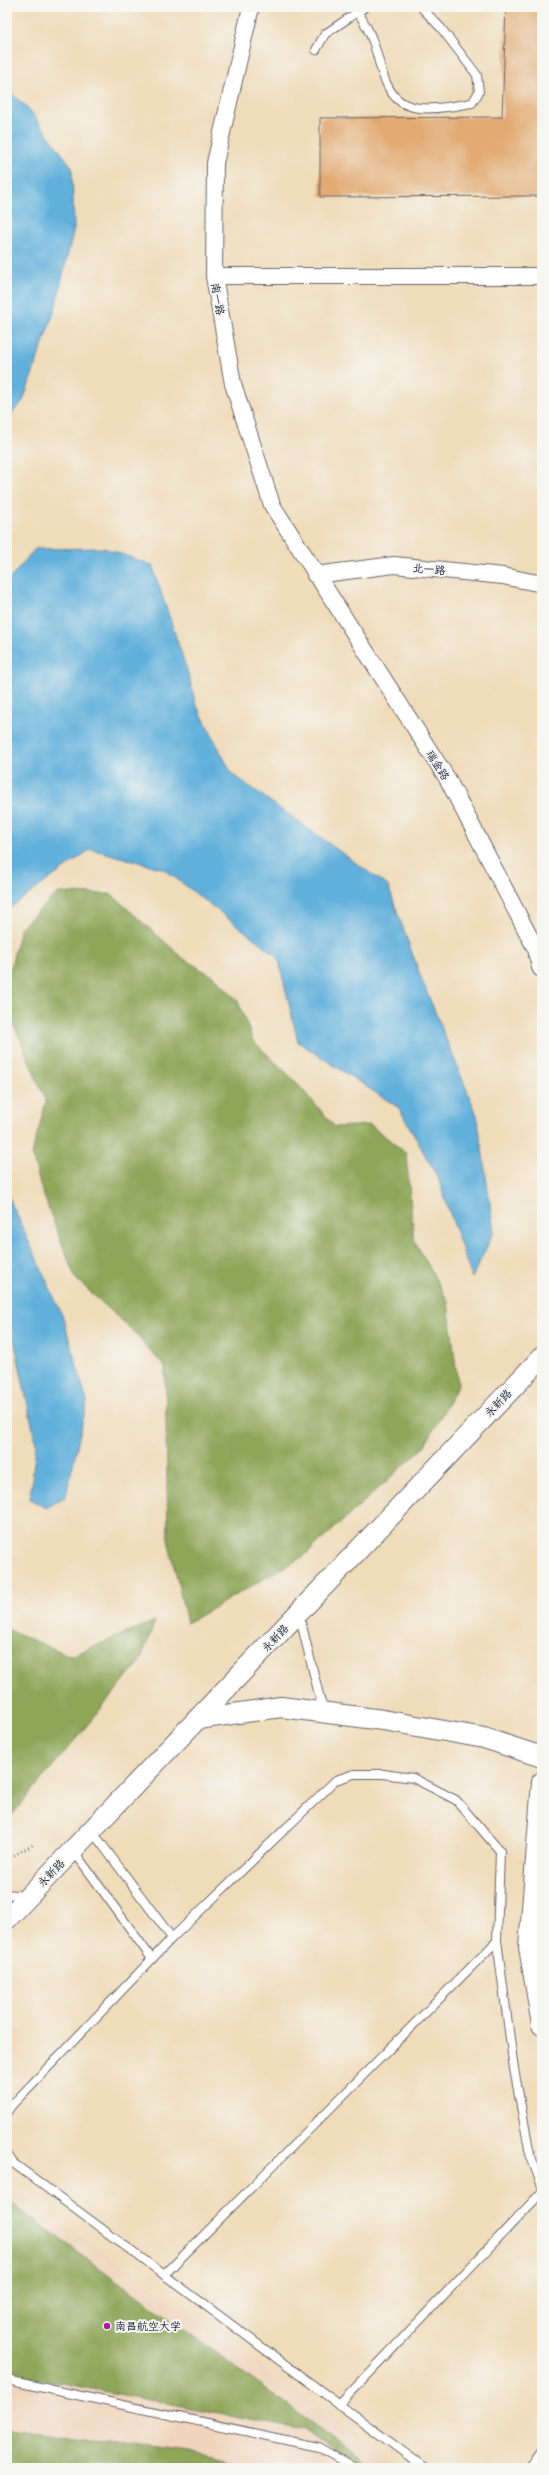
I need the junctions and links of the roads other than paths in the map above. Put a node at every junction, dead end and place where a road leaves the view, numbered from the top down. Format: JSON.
{"nodes":[{"id":1,"x":251,"y":7,"type":"edge"},
{"id":2,"x":365,"y":7,"type":"edge"},
{"id":3,"x":421,"y":7,"type":"edge"},
{"id":4,"x":356,"y":9,"type":"edge"},
{"id":5,"x":316,"y":50,"type":"dead end"},
{"id":6,"x":214,"y":276,"type":"junction"},
{"id":7,"x":542,"y":276,"type":"edge"},
{"id":8,"x":315,"y":575,"type":"junction"},
{"id":9,"x":542,"y":584,"type":"edge"},
{"id":10,"x":541,"y":961,"type":"edge"},
{"id":11,"x":542,"y":1357,"type":"edge"},
{"id":12,"x":298,"y":1613,"type":"junction"},
{"id":13,"x":324,"y":1713,"type":"junction"},
{"id":14,"x":198,"y":1719,"type":"junction"},
{"id":15,"x":542,"y":1756,"type":"edge"},
{"id":16,"x":542,"y":1782,"type":"edge"},
{"id":17,"x":91,"y":1831,"type":"junction"},
{"id":18,"x":73,"y":1850,"type":"junction"},
{"id":19,"x":7,"y":1894,"type":"edge"},
{"id":20,"x":29,"y":1896,"type":"junction"},
{"id":21,"x":7,"y":1919,"type":"edge"},
{"id":22,"x":172,"y":1938,"type":"junction"},
{"id":23,"x":497,"y":1941,"type":"junction"},
{"id":24,"x":152,"y":1959,"type":"junction"},
{"id":25,"x":542,"y":2025,"type":"edge"},
{"id":26,"x":7,"y":2112,"type":"edge"},
{"id":27,"x":7,"y":2154,"type":"edge"},
{"id":28,"x":542,"y":2186,"type":"edge"},
{"id":29,"x":542,"y":2192,"type":"edge"},
{"id":30,"x":164,"y":2275,"type":"junction"},
{"id":31,"x":7,"y":2380,"type":"edge"},
{"id":32,"x":339,"y":2405,"type":"junction"},
{"id":33,"x":542,"y":2450,"type":"edge"},
{"id":34,"x":354,"y":2468,"type":"edge"},
{"id":35,"x":425,"y":2468,"type":"edge"},
{"id":36,"x":529,"y":2468,"type":"edge"}],
"edges":[{"from":1,"to":6,"type":"street","name":"南一路"},
{"from":2,"to":4,"type":"lane"},
{"from":3,"to":4,"type":"lane"},
{"from":4,"to":5,"type":"lane"},
{"from":6,"to":7,"type":"street"},
{"from":6,"to":8,"type":"street","name":"南一路"},
{"from":8,"to":9,"type":"street","name":"北一路"},
{"from":8,"to":10,"type":"street","name":"瑞金路"},
{"from":11,"to":12,"type":"street","name":"永新路"},
{"from":12,"to":13,"type":"lane"},
{"from":12,"to":14,"type":"street","name":"永新路"},
{"from":13,"to":14,"type":"street"},
{"from":13,"to":15,"type":"street"},
{"from":14,"to":17,"type":"street","name":"永新路"},
{"from":16,"to":25,"type":"street"},
{"from":17,"to":18,"type":"street","name":"永新路"},
{"from":17,"to":22,"type":"lane"},
{"from":18,"to":20,"type":"street","name":"永新路"},
{"from":18,"to":24,"type":"lane"},
{"from":19,"to":20,"type":"lane"},
{"from":20,"to":21,"type":"street","name":"永新路"},
{"from":22,"to":23,"type":"lane"},
{"from":22,"to":24,"type":"lane"},
{"from":23,"to":28,"type":"lane"},
{"from":23,"to":30,"type":"lane"},
{"from":24,"to":26,"type":"lane"},
{"from":27,"to":30,"type":"lane"},
{"from":29,"to":32,"type":"lane"},
{"from":30,"to":32,"type":"lane"},
{"from":31,"to":34,"type":"lane"},
{"from":32,"to":35,"type":"lane"},
{"from":33,"to":36,"type":"lane"}]}
